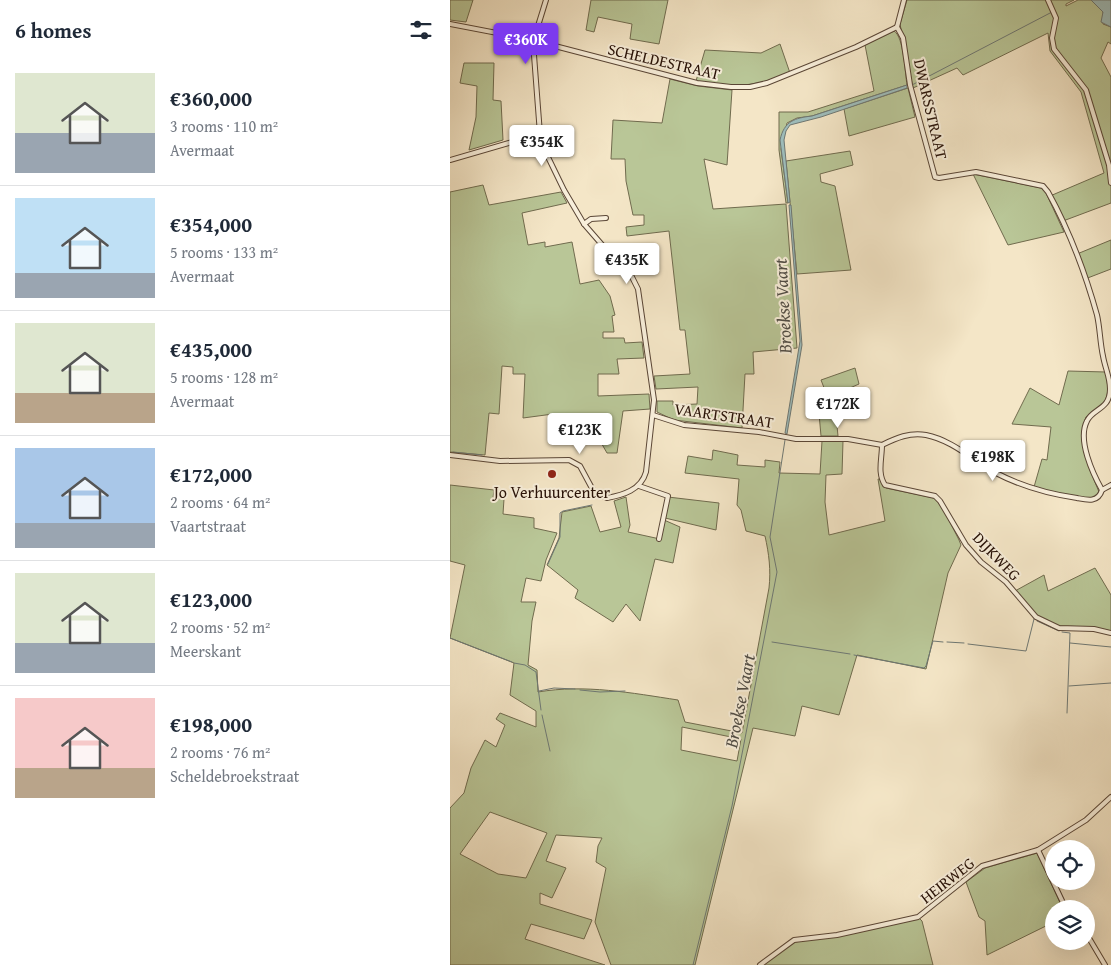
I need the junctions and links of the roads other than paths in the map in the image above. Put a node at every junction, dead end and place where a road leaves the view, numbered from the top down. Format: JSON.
{"nodes":[{"id":1,"x":546,"y":0,"type":"edge"},
{"id":2,"x":904,"y":0,"type":"edge"},
{"id":3,"x":1048,"y":0,"type":"edge"},
{"id":4,"x":450,"y":24,"type":"edge"},
{"id":5,"x":897,"y":27,"type":"junction"},
{"id":6,"x":533,"y":42,"type":"junction"},
{"id":7,"x":540,"y":134,"type":"junction"},
{"id":8,"x":450,"y":160,"type":"edge"},
{"id":9,"x":1111,"y":183,"type":"edge"},
{"id":10,"x":606,"y":218,"type":"dead end"},
{"id":11,"x":584,"y":224,"type":"junction"},
{"id":12,"x":1109,"y":367,"type":"edge"},
{"id":13,"x":653,"y":415,"type":"junction"},
{"id":14,"x":882,"y":445,"type":"junction"},
{"id":15,"x":450,"y":455,"type":"edge"},
{"id":16,"x":1111,"y":485,"type":"edge"},
{"id":17,"x":639,"y":486,"type":"junction"},
{"id":18,"x":1102,"y":490,"type":"junction"},
{"id":19,"x":659,"y":539,"type":"dead end"},
{"id":20,"x":1111,"y":633,"type":"edge"},
{"id":21,"x":1111,"y":797,"type":"edge"},
{"id":22,"x":1038,"y":850,"type":"junction"},
{"id":23,"x":1062,"y":900,"type":"edge"},
{"id":24,"x":1095,"y":948,"type":"edge"},
{"id":25,"x":760,"y":965,"type":"edge"},
{"id":26,"x":1105,"y":965,"type":"edge"}],
"edges":[{"from":1,"to":6,"type":"street"},
{"from":2,"to":5,"type":"street"},
{"from":3,"to":9,"type":"street"},
{"from":4,"to":6,"type":"street","name":"SCHELDESTRAAT"},
{"from":5,"to":6,"type":"street","name":"SCHELDESTRAAT"},
{"from":5,"to":12,"type":"street","name":"DWARSSTRAAT"},
{"from":6,"to":7,"type":"street"},
{"from":7,"to":8,"type":"street"},
{"from":7,"to":11,"type":"street"},
{"from":10,"to":11,"type":"street"},
{"from":11,"to":13,"type":"street"},
{"from":12,"to":18,"type":"street","name":"DWARSSTRAAT"},
{"from":13,"to":14,"type":"street","name":"VAARTSTRAAT"},
{"from":13,"to":17,"type":"street"},
{"from":14,"to":18,"type":"street"},
{"from":14,"to":20,"type":"street","name":"DIJKWEG"},
{"from":15,"to":17,"type":"street"},
{"from":16,"to":18,"type":"street"},
{"from":17,"to":19,"type":"street"},
{"from":21,"to":22,"type":"street","name":"HEIRWEG"},
{"from":22,"to":23,"type":"street"},
{"from":22,"to":25,"type":"street","name":"HEIRWEG"},
{"from":24,"to":26,"type":"street"}]}
